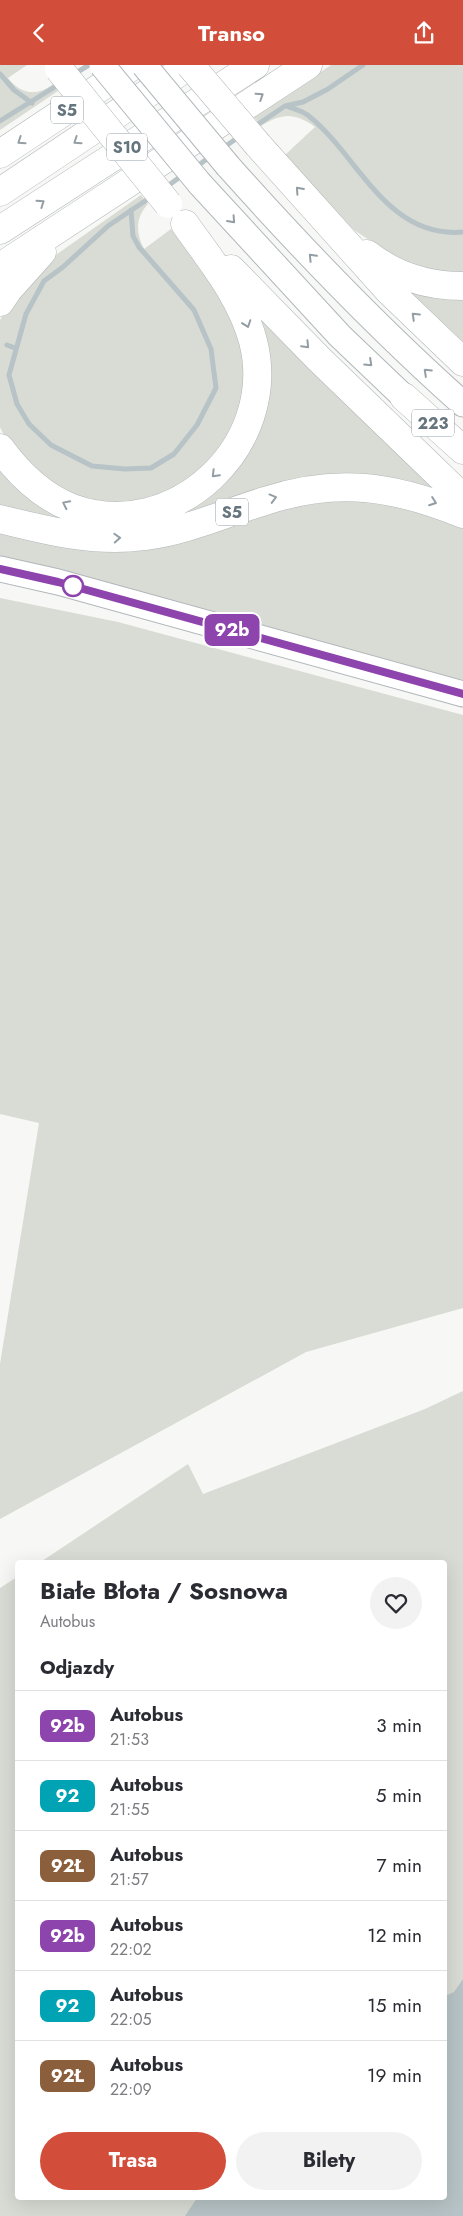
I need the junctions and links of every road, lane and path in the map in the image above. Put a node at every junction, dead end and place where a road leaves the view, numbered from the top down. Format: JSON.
{"nodes":[{"id":1,"x":102,"y":65,"type":"edge"},
{"id":2,"x":134,"y":65,"type":"edge"},
{"id":3,"x":144,"y":65,"type":"edge"},
{"id":4,"x":190,"y":65,"type":"edge"},
{"id":5,"x":255,"y":65,"type":"edge"},
{"id":6,"x":308,"y":65,"type":"edge"},
{"id":7,"x":58,"y":67,"type":"edge"},
{"id":8,"x":0,"y":155,"type":"edge"},
{"id":9,"x":0,"y":192,"type":"edge"},
{"id":10,"x":88,"y":209,"type":"junction"},
{"id":11,"x":177,"y":214,"type":"junction"},
{"id":12,"x":332,"y":226,"type":"junction"},
{"id":13,"x":0,"y":230,"type":"edge"},
{"id":14,"x":0,"y":267,"type":"edge"},
{"id":15,"x":463,"y":286,"type":"edge"},
{"id":16,"x":0,"y":302,"type":"edge"},
{"id":17,"x":463,"y":361,"type":"edge"},
{"id":18,"x":404,"y":397,"type":"joint"},
{"id":19,"x":463,"y":404,"type":"edge"},
{"id":20,"x":0,"y":448,"type":"edge"},
{"id":21,"x":463,"y":450,"type":"edge"},
{"id":22,"x":463,"y":497,"type":"edge"},
{"id":23,"x":463,"y":514,"type":"edge"},
{"id":24,"x":0,"y":519,"type":"edge"},
{"id":25,"x":0,"y":569,"type":"edge"},
{"id":26,"x":463,"y":694,"type":"edge"}],
"edges":[{"from":1,"to":18,"type":"main road","number":"223","one_way":true,"bridge":true},
{"from":2,"to":8,"type":"highway","number":"S5","one_way":true},
{"from":19,"to":3,"type":"main road","number":"223","one_way":true,"bridge":true},
{"from":4,"to":9,"type":"highway","number":"S10","one_way":true},
{"from":12,"to":4,"type":"highway","one_way":true,"bridge":true},
{"from":13,"to":5,"type":"highway","number":"S10","one_way":true},
{"from":10,"to":6,"type":"highway","one_way":true},
{"from":7,"to":11,"type":"highway","bridge":true},
{"from":10,"to":14,"type":"highway"},
{"from":10,"to":16,"type":"highway"},
{"from":11,"to":20,"type":"highway","one_way":true},
{"from":11,"to":22,"type":"highway","one_way":true},
{"from":12,"to":15,"type":"highway"},
{"from":17,"to":12,"type":"highway","one_way":true},
{"from":18,"to":21,"type":"highway","number":"223"},
{"from":24,"to":23,"type":"highway","number":"S5","one_way":true},
{"from":25,"to":26,"type":"main road"}]}
